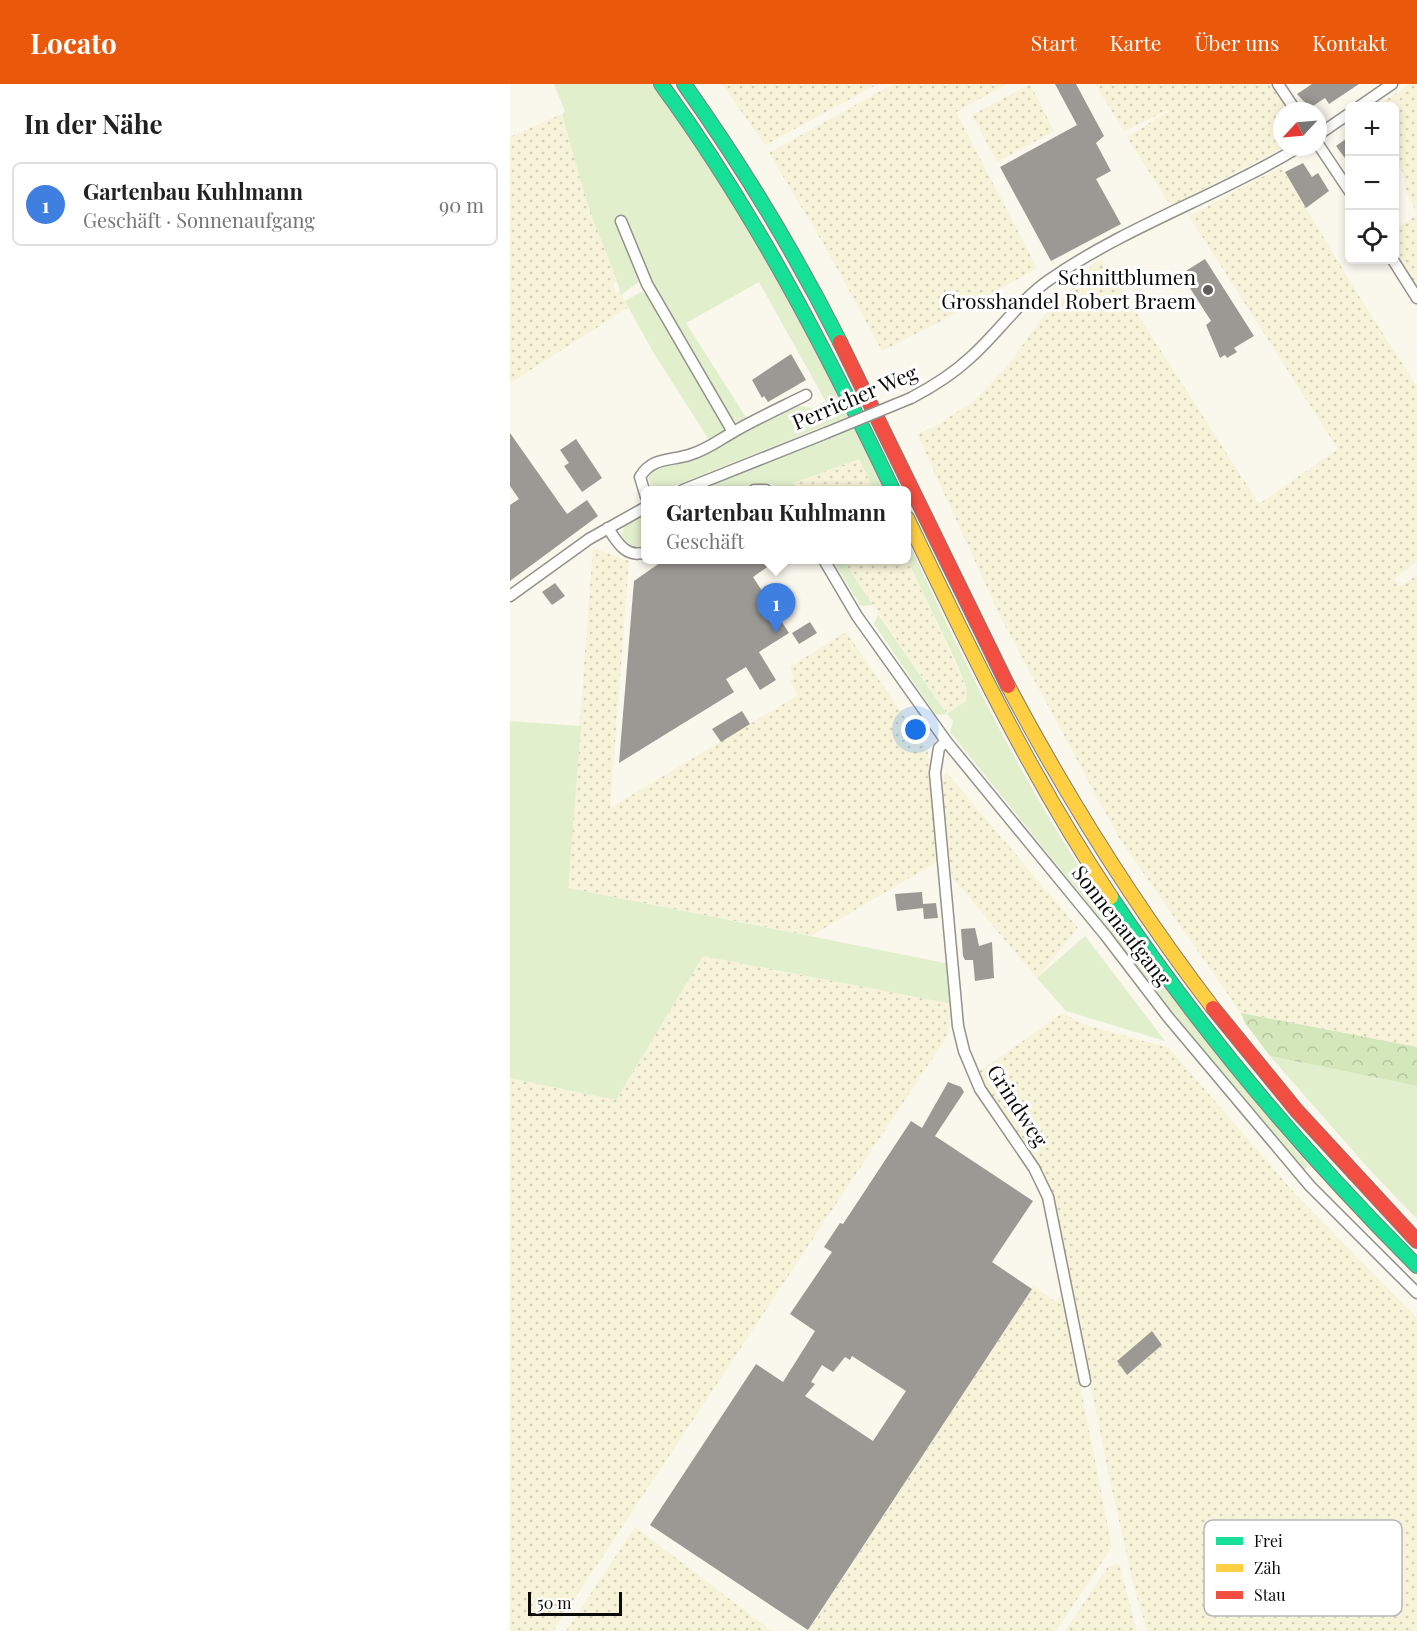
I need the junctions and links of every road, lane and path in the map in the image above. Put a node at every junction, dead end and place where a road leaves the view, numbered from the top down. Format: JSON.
{"nodes":[{"id":1,"x":661,"y":84,"type":"edge"},
{"id":2,"x":684,"y":84,"type":"edge"},
{"id":3,"x":1278,"y":84,"type":"edge"},
{"id":4,"x":1392,"y":84,"type":"edge"},
{"id":5,"x":1290,"y":102,"type":"edge"},
{"id":6,"x":1366,"y":102,"type":"edge"},
{"id":7,"x":1345,"y":117,"type":"edge"},
{"id":8,"x":1327,"y":129,"type":"edge"},
{"id":9,"x":1284,"y":156,"type":"edge"},
{"id":10,"x":1326,"y":156,"type":"edge"},
{"id":11,"x":1345,"y":184,"type":"edge"},
{"id":12,"x":621,"y":221,"type":"dead end"},
{"id":13,"x":1396,"y":264,"type":"edge"},
{"id":14,"x":1417,"y":298,"type":"edge"},
{"id":15,"x":806,"y":395,"type":"dead end"},
{"id":16,"x":733,"y":432,"type":"junction"},
{"id":17,"x":642,"y":486,"type":"edge"},
{"id":18,"x":693,"y":486,"type":"edge"},
{"id":19,"x":891,"y":486,"type":"edge"},
{"id":20,"x":641,"y":509,"type":"edge"},
{"id":21,"x":608,"y":528,"type":"junction"},
{"id":22,"x":911,"y":528,"type":"edge"},
{"id":23,"x":641,"y":553,"type":"edge"},
{"id":24,"x":826,"y":564,"type":"edge"},
{"id":25,"x":510,"y":597,"type":"edge"},
{"id":26,"x":946,"y":741,"type":"junction"},
{"id":27,"x":1417,"y":1241,"type":"edge"},
{"id":28,"x":1417,"y":1266,"type":"edge"},
{"id":29,"x":1417,"y":1293,"type":"edge"},
{"id":30,"x":1085,"y":1381,"type":"dead end"}],
"edges":[{"from":1,"to":19,"type":"main road"},
{"from":2,"to":27,"type":"main road"},
{"from":3,"to":5,"type":"street"},
{"from":4,"to":6,"type":"street"},
{"from":7,"to":8,"type":"street"},
{"from":9,"to":18,"type":"street","name":"Perricher Weg","bridge":true},
{"from":10,"to":11,"type":"street"},
{"from":12,"to":16,"type":"street"},
{"from":13,"to":14,"type":"street"},
{"from":15,"to":16,"type":"street","name":"Perricher Weg"},
{"from":16,"to":17,"type":"street","name":"Perricher Weg"},
{"from":20,"to":21,"type":"street"},
{"from":21,"to":23,"type":"street"},
{"from":21,"to":25,"type":"street"},
{"from":22,"to":28,"type":"main road"},
{"from":24,"to":26,"type":"street","name":"Sonnenaufgang"},
{"from":26,"to":29,"type":"street","name":"Sonnenaufgang"},
{"from":26,"to":30,"type":"street","name":"Grindweg"}]}
